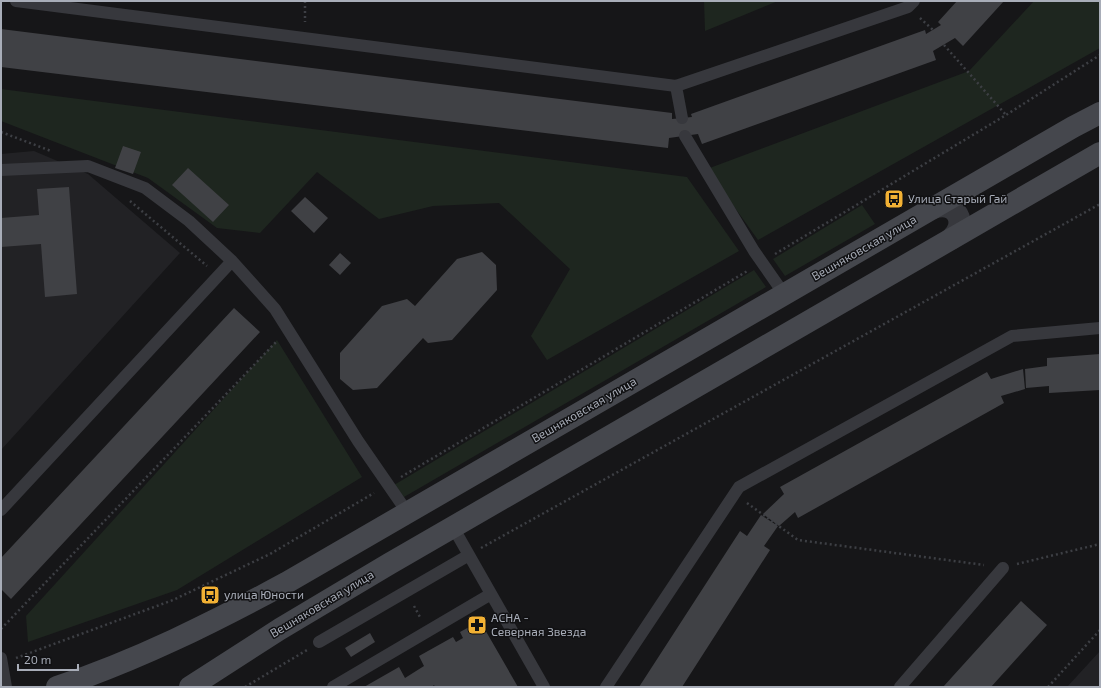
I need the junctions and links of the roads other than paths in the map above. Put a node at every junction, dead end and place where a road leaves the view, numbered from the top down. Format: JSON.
{"nodes":[{"id":1,"x":16,"y":1,"type":"edge"},
{"id":2,"x":907,"y":3,"type":"edge"},
{"id":3,"x":676,"y":86,"type":"junction"},
{"id":4,"x":1100,"y":114,"type":"edge"},
{"id":5,"x":682,"y":118,"type":"dead end"},
{"id":6,"x":685,"y":136,"type":"dead end"},
{"id":7,"x":1100,"y":153,"type":"edge"},
{"id":8,"x":1,"y":170,"type":"edge"},
{"id":9,"x":934,"y":208,"type":"junction"},
{"id":10,"x":951,"y":239,"type":"junction"},
{"id":11,"x":232,"y":261,"type":"junction"},
{"id":12,"x":784,"y":294,"type":"junction"},
{"id":13,"x":1100,"y":328,"type":"edge"},
{"id":14,"x":1,"y":510,"type":"edge"},
{"id":15,"x":408,"y":512,"type":"junction"},
{"id":16,"x":453,"y":527,"type":"junction"},
{"id":17,"x":469,"y":555,"type":"junction"},
{"id":18,"x":1003,"y":568,"type":"road end"},
{"id":19,"x":491,"y":594,"type":"junction"},
{"id":20,"x":319,"y":642,"type":"road end"},
{"id":21,"x":2,"y":661,"type":"edge"},
{"id":22,"x":6,"y":687,"type":"edge"},
{"id":23,"x":57,"y":687,"type":"edge"},
{"id":24,"x":190,"y":687,"type":"edge"},
{"id":25,"x":333,"y":687,"type":"edge"},
{"id":26,"x":544,"y":687,"type":"edge"},
{"id":27,"x":606,"y":687,"type":"edge"},
{"id":28,"x":900,"y":687,"type":"edge"}],
"edges":[{"from":1,"to":3,"type":"lane"},
{"from":2,"to":3,"type":"lane"},
{"from":3,"to":5,"type":"lane"},
{"from":4,"to":9,"type":"main road","name":"Вешняковская улица"},
{"from":6,"to":12,"type":"lane"},
{"from":7,"to":10,"type":"main road","name":"Вешняковская улица"},
{"from":8,"to":11,"type":"lane"},
{"from":9,"to":10,"type":"street"},
{"from":9,"to":12,"type":"main road","name":"Вешняковская улица"},
{"from":10,"to":16,"type":"main road","name":"Вешняковская улица"},
{"from":11,"to":14,"type":"lane"},
{"from":11,"to":15,"type":"lane"},
{"from":12,"to":15,"type":"main road","name":"Вешняковская улица"},
{"from":13,"to":27,"type":"lane"},
{"from":15,"to":23,"type":"main road","name":"Вешняковская улица"},
{"from":16,"to":17,"type":"lane"},
{"from":16,"to":24,"type":"main road","name":"Вешняковская улица"},
{"from":17,"to":19,"type":"lane"},
{"from":17,"to":20,"type":"lane"},
{"from":18,"to":28,"type":"lane"},
{"from":19,"to":25,"type":"lane"},
{"from":19,"to":26,"type":"lane"},
{"from":21,"to":22,"type":"lane"}]}
